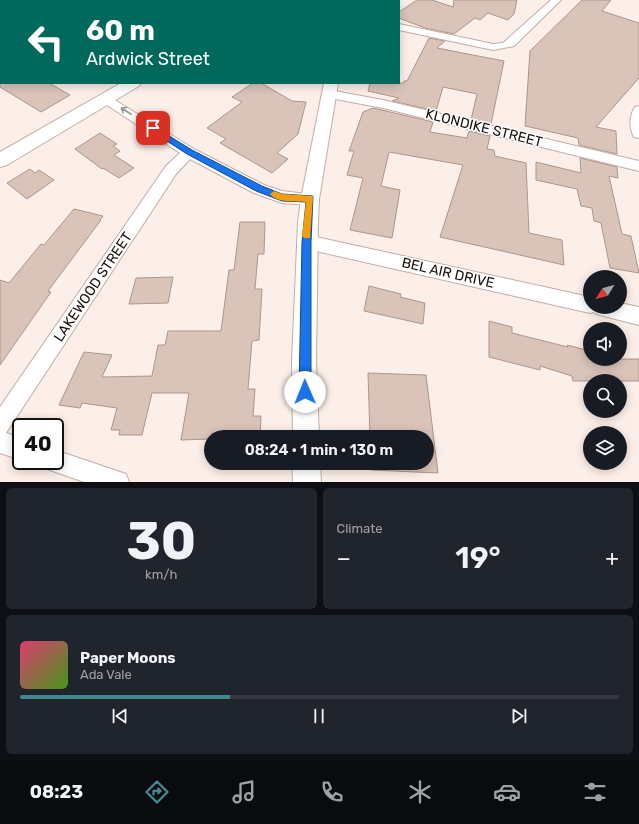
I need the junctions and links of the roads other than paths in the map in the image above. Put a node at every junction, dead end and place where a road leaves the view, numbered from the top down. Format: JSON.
{"nodes":[{"id":1,"x":556,"y":0,"type":"edge"},
{"id":2,"x":400,"y":27,"type":"edge"},
{"id":3,"x":131,"y":84,"type":"edge"},
{"id":4,"x":330,"y":88,"type":"edge"},
{"id":5,"x":105,"y":98,"type":"junction"},
{"id":6,"x":639,"y":110,"type":"edge"},
{"id":7,"x":639,"y":134,"type":"edge"},
{"id":8,"x":189,"y":152,"type":"junction"},
{"id":9,"x":0,"y":160,"type":"edge"},
{"id":10,"x":639,"y":166,"type":"edge"},
{"id":11,"x":310,"y":199,"type":"junction"},
{"id":12,"x":306,"y":242,"type":"junction"},
{"id":13,"x":583,"y":303,"type":"edge"},
{"id":14,"x":627,"y":313,"type":"edge"},
{"id":15,"x":639,"y":316,"type":"edge"},
{"id":16,"x":0,"y":425,"type":"edge"},
{"id":17,"x":306,"y":430,"type":"edge"},
{"id":18,"x":0,"y":442,"type":"edge"},
{"id":19,"x":12,"y":446,"type":"edge"},
{"id":20,"x":64,"y":464,"type":"edge"},
{"id":21,"x":306,"y":470,"type":"edge"},
{"id":22,"x":118,"y":482,"type":"edge"},
{"id":23,"x":307,"y":482,"type":"edge"}],
"edges":[{"from":1,"to":2,"type":"street"},
{"from":3,"to":5,"type":"main road"},
{"from":4,"to":10,"type":"street","name":"KLONDIKE STREET"},
{"from":4,"to":11,"type":"street"},
{"from":8,"to":5,"type":"street","one_way":true},
{"from":5,"to":9,"type":"main road"},
{"from":6,"to":7,"type":"street"},
{"from":8,"to":11,"type":"street"},
{"from":8,"to":16,"type":"street","name":"LAKEWOOD STREET"},
{"from":11,"to":12,"type":"street"},
{"from":12,"to":13,"type":"street","name":"BEL AIR DRIVE"},
{"from":12,"to":17,"type":"street"},
{"from":14,"to":15,"type":"street"},
{"from":18,"to":19,"type":"street"},
{"from":20,"to":22,"type":"street"},
{"from":21,"to":23,"type":"street"}]}
